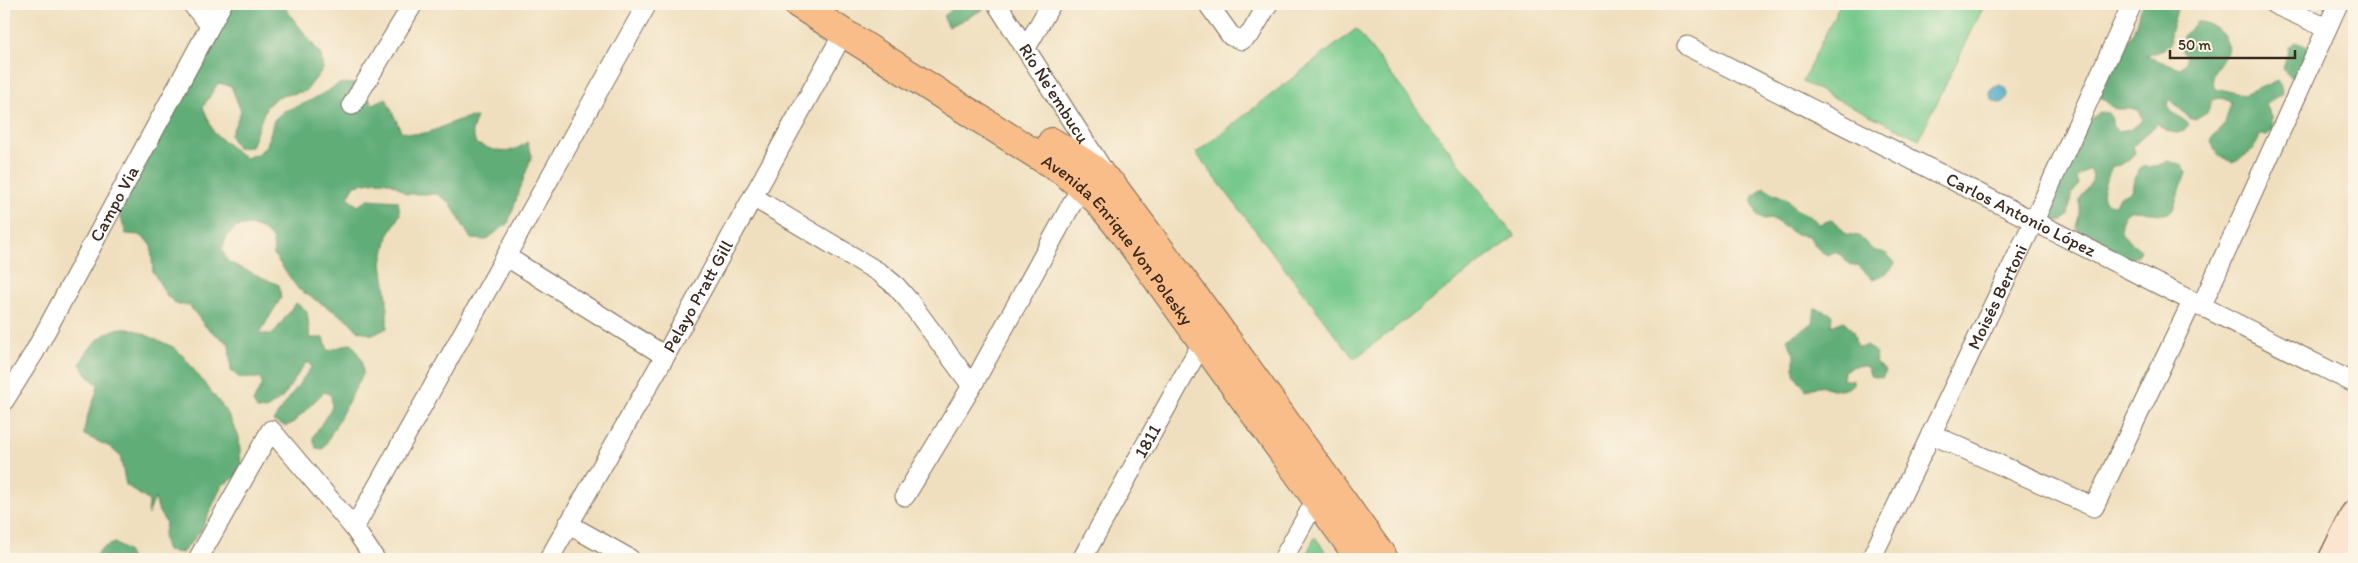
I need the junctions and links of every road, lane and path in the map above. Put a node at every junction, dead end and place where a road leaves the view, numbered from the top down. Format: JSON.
{"nodes":[{"id":1,"x":192,"y":4,"type":"edge"},
{"id":2,"x":222,"y":4,"type":"edge"},
{"id":3,"x":413,"y":4,"type":"edge"},
{"id":4,"x":647,"y":4,"type":"edge"},
{"id":5,"x":798,"y":4,"type":"edge"},
{"id":6,"x":828,"y":4,"type":"edge"},
{"id":7,"x":996,"y":4,"type":"edge"},
{"id":8,"x":1051,"y":4,"type":"edge"},
{"id":9,"x":1208,"y":4,"type":"edge"},
{"id":10,"x":1268,"y":4,"type":"edge"},
{"id":11,"x":2132,"y":4,"type":"edge"},
{"id":12,"x":2274,"y":4,"type":"edge"},
{"id":13,"x":2338,"y":4,"type":"edge"},
{"id":14,"x":210,"y":25,"type":"junction"},
{"id":15,"x":2326,"y":28,"type":"junction"},
{"id":16,"x":844,"y":32,"type":"junction"},
{"id":17,"x":1688,"y":46,"type":"dead end"},
{"id":18,"x":1026,"y":48,"type":"junction"},
{"id":19,"x":352,"y":105,"type":"dead end"},
{"id":20,"x":1095,"y":179,"type":"junction"},
{"id":21,"x":753,"y":197,"type":"junction"},
{"id":22,"x":2033,"y":223,"type":"junction"},
{"id":23,"x":507,"y":257,"type":"junction"},
{"id":24,"x":2196,"y":305,"type":"junction"},
{"id":25,"x":1208,"y":332,"type":"junction"},
{"id":26,"x":665,"y":356,"type":"junction"},
{"id":27,"x":2354,"y":383,"type":"edge"},
{"id":28,"x":972,"y":386,"type":"junction"},
{"id":29,"x":4,"y":401,"type":"edge"},
{"id":30,"x":1931,"y":434,"type":"junction"},
{"id":31,"x":1322,"y":491,"type":"junction"},
{"id":32,"x":905,"y":496,"type":"dead end"},
{"id":33,"x":2354,"y":514,"type":"edge"},
{"id":34,"x":568,"y":524,"type":"junction"},
{"id":35,"x":354,"y":528,"type":"junction"},
{"id":36,"x":2354,"y":551,"type":"edge"},
{"id":37,"x":198,"y":559,"type":"edge"},
{"id":38,"x":375,"y":559,"type":"edge"},
{"id":39,"x":549,"y":559,"type":"edge"},
{"id":40,"x":630,"y":559,"type":"edge"},
{"id":41,"x":1082,"y":559,"type":"edge"},
{"id":42,"x":1283,"y":559,"type":"edge"},
{"id":43,"x":1360,"y":559,"type":"edge"},
{"id":44,"x":1384,"y":559,"type":"edge"},
{"id":45,"x":1871,"y":559,"type":"edge"},
{"id":46,"x":2332,"y":559,"type":"edge"},
{"id":47,"x":2350,"y":559,"type":"edge"}],
"edges":[{"from":1,"to":14,"type":"street"},
{"from":2,"to":14,"type":"street","name":"Campo Via"},
{"from":3,"to":19,"type":"street"},
{"from":4,"to":23,"type":"street"},
{"from":5,"to":16,"type":"main road","name":"Avenida Enrique Von Polesky"},
{"from":6,"to":20,"type":"main road","name":"Avenida Enrique Von Polesky"},
{"from":7,"to":18,"type":"street","name":"Río Ñe'embucu"},
{"from":8,"to":18,"type":"street"},
{"from":9,"to":10,"type":"street"},
{"from":11,"to":22,"type":"street","name":"Moisés Bertoni"},
{"from":12,"to":15,"type":"street"},
{"from":13,"to":15,"type":"street"},
{"from":14,"to":29,"type":"street","name":"Campo Via"},
{"from":15,"to":24,"type":"street"},
{"from":16,"to":20,"type":"main road","name":"Avenida Enrique Von Polesky"},
{"from":16,"to":21,"type":"street","name":"Pelayo Pratt Gill"},
{"from":17,"to":22,"type":"street","name":"Carlos Antonio López"},
{"from":18,"to":20,"type":"street","name":"Río Ñe'embucu"},
{"from":20,"to":25,"type":"main road","name":"Avenida Enrique Von Polesky"},
{"from":20,"to":28,"type":"street"},
{"from":21,"to":26,"type":"street","name":"Pelayo Pratt Gill"},
{"from":21,"to":28,"type":"street"},
{"from":22,"to":24,"type":"street","name":"Carlos Antonio López"},
{"from":22,"to":30,"type":"street","name":"Moisés Bertoni"},
{"from":23,"to":26,"type":"street"},
{"from":23,"to":35,"type":"street"},
{"from":24,"to":27,"type":"street","name":"Carlos Antonio López"},
{"from":24,"to":30,"type":"street"},
{"from":25,"to":31,"type":"main road","name":"Avenida Enrique Von Polesky"},
{"from":25,"to":41,"type":"street","name":"1811"},
{"from":26,"to":34,"type":"street","name":"Pelayo Pratt Gill"},
{"from":28,"to":32,"type":"street"},
{"from":30,"to":45,"type":"street","name":"Moisés Bertoni"},
{"from":31,"to":42,"type":"street"},
{"from":31,"to":43,"type":"main road","name":"Avenida Enrique Von Polesky"},
{"from":31,"to":44,"type":"main road","name":"Avenida Enrique Von Polesky"},
{"from":33,"to":46,"type":"main road"},
{"from":34,"to":39,"type":"street","name":"Pelayo Pratt Gill"},
{"from":34,"to":40,"type":"street"},
{"from":35,"to":37,"type":"street"},
{"from":35,"to":38,"type":"street"},
{"from":36,"to":47,"type":"main road"}]}
